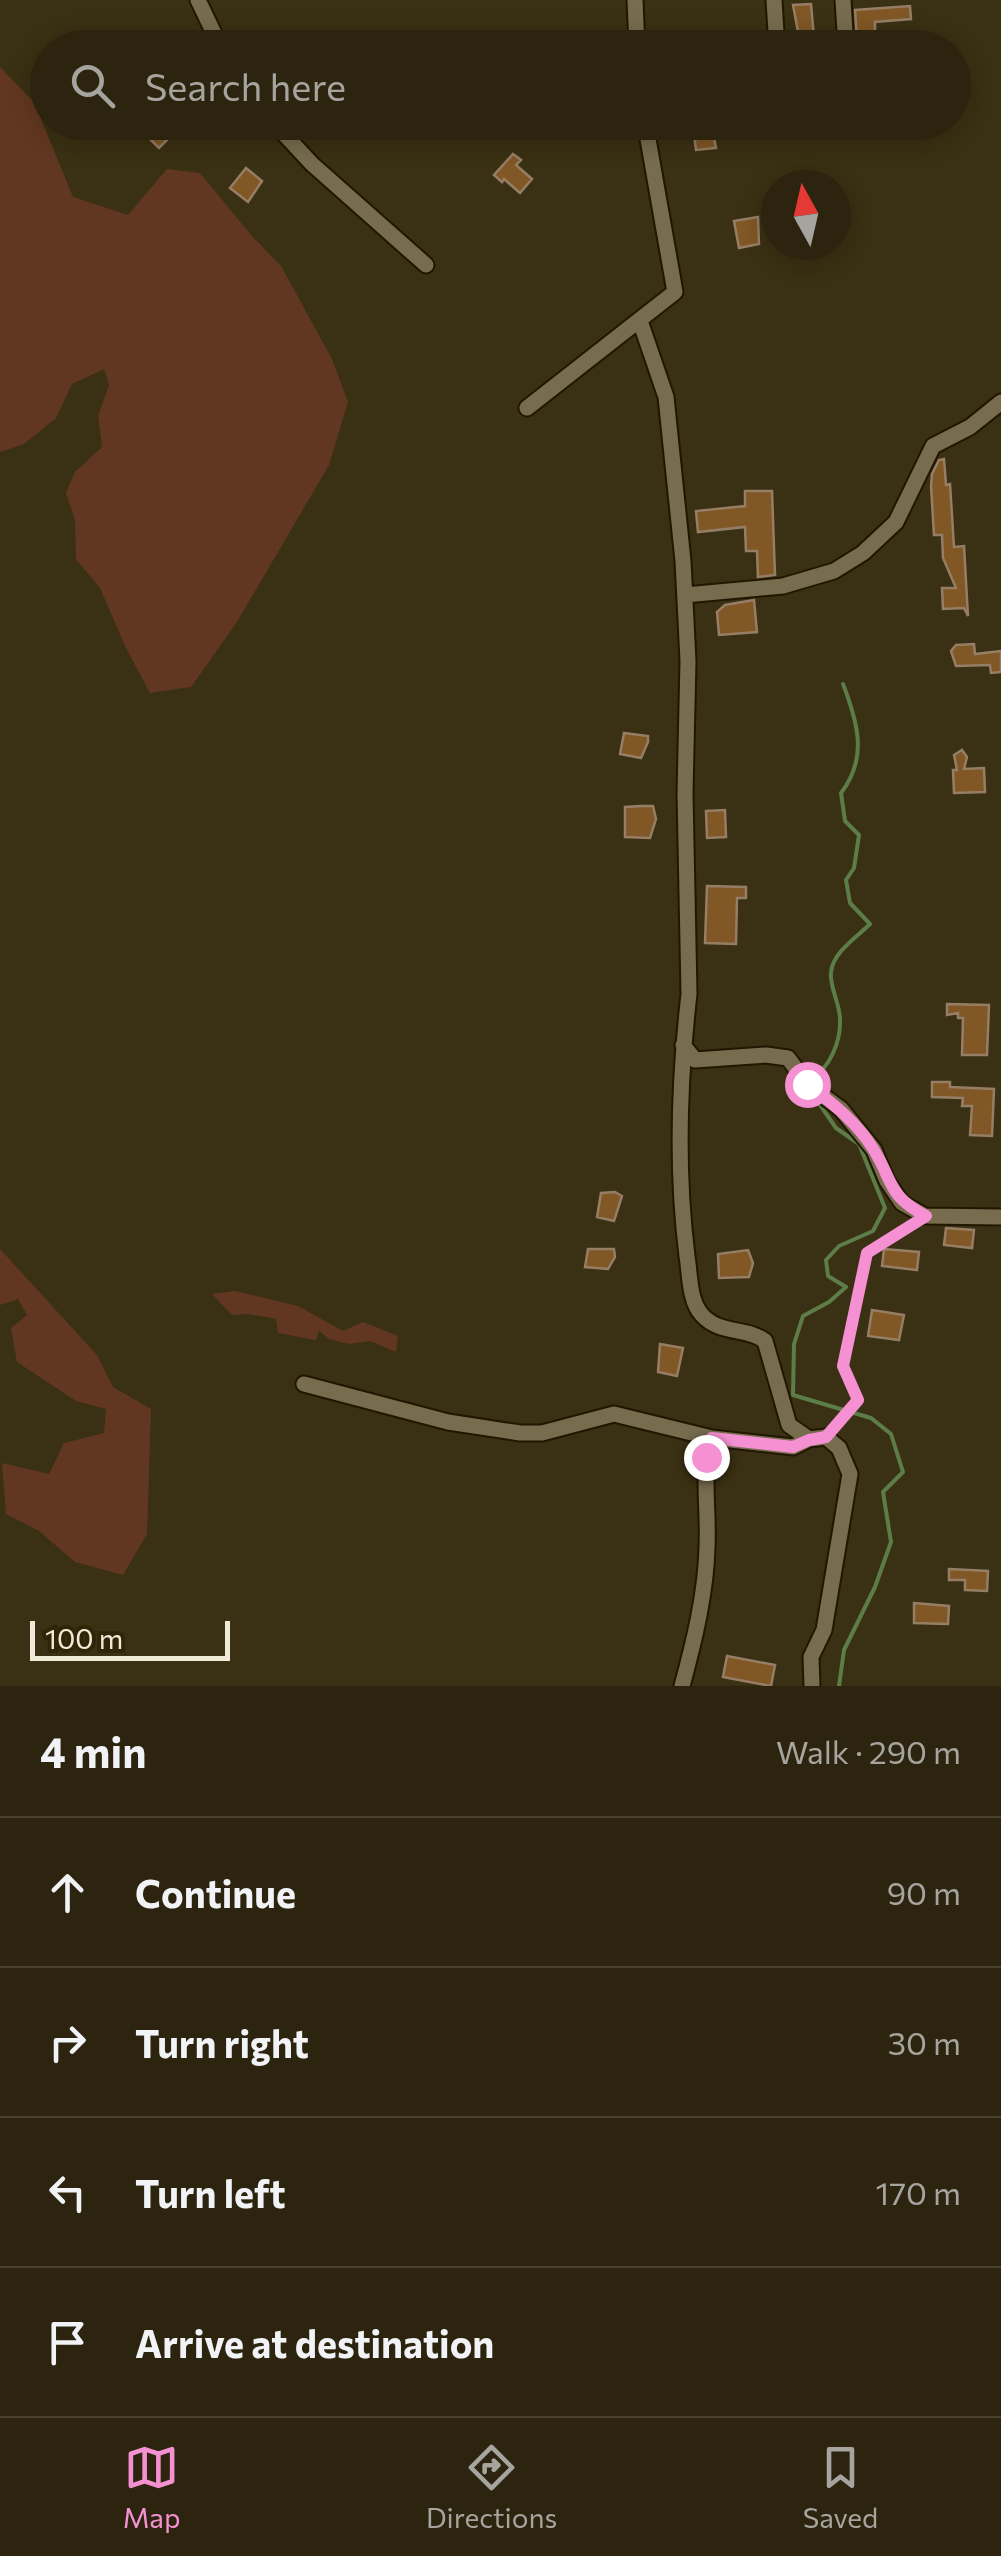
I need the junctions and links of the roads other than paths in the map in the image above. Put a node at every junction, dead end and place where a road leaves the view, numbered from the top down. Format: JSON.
{"nodes":[{"id":1,"x":198,"y":0,"type":"edge"},
{"id":2,"x":636,"y":0,"type":"edge"},
{"id":3,"x":774,"y":0,"type":"edge"},
{"id":4,"x":843,"y":0,"type":"edge"},
{"id":5,"x":212,"y":30,"type":"edge"},
{"id":6,"x":637,"y":30,"type":"edge"},
{"id":7,"x":776,"y":30,"type":"edge"},
{"id":8,"x":845,"y":30,"type":"edge"},
{"id":9,"x":290,"y":140,"type":"edge"},
{"id":10,"x":648,"y":140,"type":"edge"},
{"id":11,"x":426,"y":266,"type":"dead end"},
{"id":12,"x":640,"y":320,"type":"junction"},
{"id":13,"x":1001,"y":402,"type":"edge"},
{"id":14,"x":527,"y":408,"type":"dead end"},
{"id":15,"x":685,"y":595,"type":"junction"},
{"id":16,"x":683,"y":1046,"type":"junction"},
{"id":17,"x":1001,"y":1217,"type":"edge"},
{"id":18,"x":304,"y":1384,"type":"dead end"},
{"id":19,"x":712,"y":1438,"type":"junction"},
{"id":20,"x":809,"y":1440,"type":"junction"},
{"id":21,"x":682,"y":1686,"type":"edge"},
{"id":22,"x":812,"y":1686,"type":"edge"}],
"edges":[{"from":1,"to":5,"type":"street"},
{"from":2,"to":6,"type":"street"},
{"from":3,"to":7,"type":"street"},
{"from":4,"to":8,"type":"street"},
{"from":9,"to":11,"type":"street"},
{"from":10,"to":12,"type":"street"},
{"from":12,"to":14,"type":"street"},
{"from":12,"to":15,"type":"street"},
{"from":13,"to":15,"type":"street"},
{"from":15,"to":16,"type":"street"},
{"from":16,"to":17,"type":"street"},
{"from":16,"to":20,"type":"street"},
{"from":18,"to":19,"type":"street"},
{"from":19,"to":20,"type":"street"},
{"from":19,"to":21,"type":"street"},
{"from":20,"to":22,"type":"street"}]}
